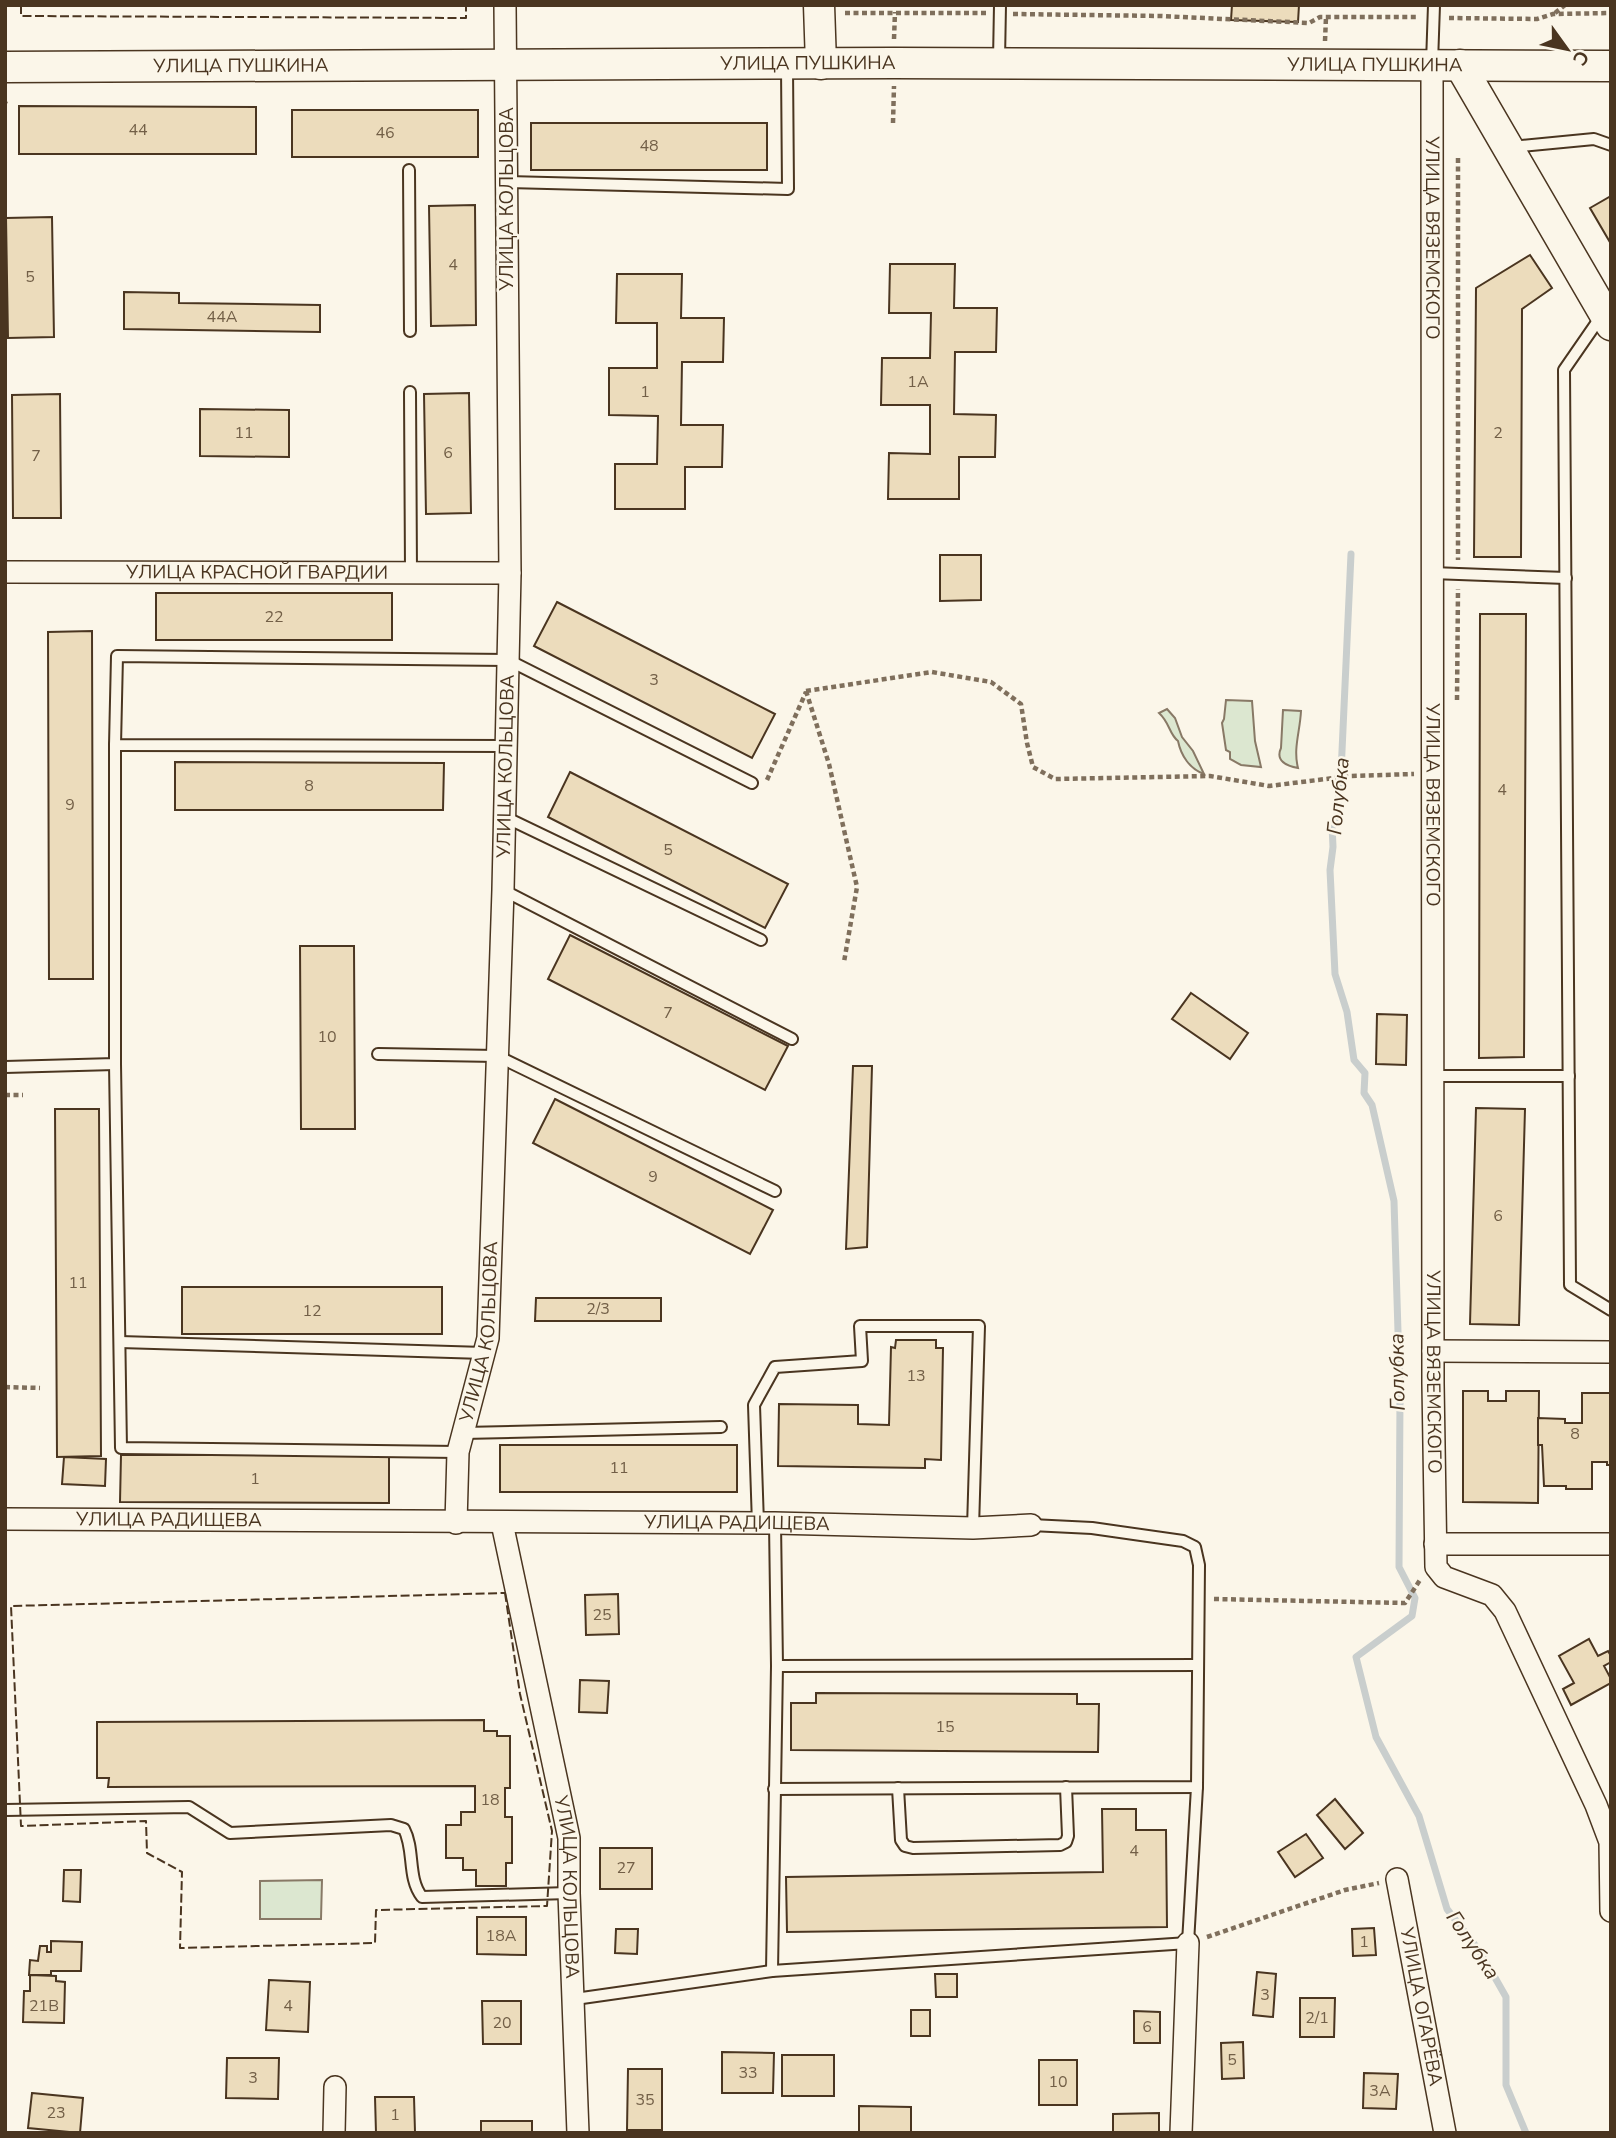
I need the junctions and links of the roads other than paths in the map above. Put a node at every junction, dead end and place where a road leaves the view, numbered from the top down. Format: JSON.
{"nodes":[{"id":1,"x":505,"y":5,"type":"edge"},
{"id":2,"x":1434,"y":5,"type":"edge"},
{"id":3,"x":819,"y":9,"type":"edge"},
{"id":4,"x":1000,"y":9,"type":"edge"},
{"id":5,"x":999,"y":63,"type":"junction"},
{"id":6,"x":788,"y":64,"type":"junction"},
{"id":7,"x":821,"y":64,"type":"junction"},
{"id":8,"x":506,"y":65,"type":"junction"},
{"id":9,"x":1446,"y":65,"type":"junction"},
{"id":10,"x":5,"y":66,"type":"edge"},
{"id":11,"x":1611,"y":66,"type":"edge"},
{"id":12,"x":1611,"y":145,"type":"edge"},
{"id":13,"x":1509,"y":148,"type":"junction"},
{"id":14,"x":409,"y":170,"type":"dead end"},
{"id":15,"x":507,"y":182,"type":"junction"},
{"id":16,"x":1607,"y":319,"type":"edge"},
{"id":17,"x":411,"y":331,"type":"dead end"},
{"id":18,"x":410,"y":392,"type":"dead end"},
{"id":19,"x":5,"y":572,"type":"edge"},
{"id":20,"x":411,"y":572,"type":"junction"},
{"id":21,"x":510,"y":573,"type":"junction"},
{"id":22,"x":1432,"y":573,"type":"junction"},
{"id":23,"x":1566,"y":578,"type":"junction"},
{"id":24,"x":508,"y":660,"type":"junction"},
{"id":25,"x":115,"y":745,"type":"junction"},
{"id":26,"x":506,"y":747,"type":"junction"},
{"id":27,"x":752,"y":783,"type":"dead end"},
{"id":28,"x":505,"y":817,"type":"junction"},
{"id":29,"x":503,"y":890,"type":"junction"},
{"id":30,"x":761,"y":940,"type":"dead end"},
{"id":31,"x":792,"y":1039,"type":"dead end"},
{"id":32,"x":378,"y":1054,"type":"dead end"},
{"id":33,"x":497,"y":1056,"type":"junction"},
{"id":34,"x":115,"y":1064,"type":"junction"},
{"id":35,"x":5,"y":1068,"type":"edge"},
{"id":36,"x":1433,"y":1076,"type":"junction"},
{"id":37,"x":1569,"y":1076,"type":"junction"},
{"id":38,"x":775,"y":1191,"type":"dead end"},
{"id":39,"x":1611,"y":1310,"type":"edge"},
{"id":40,"x":120,"y":1342,"type":"junction"},
{"id":41,"x":1433,"y":1351,"type":"junction"},
{"id":42,"x":1611,"y":1352,"type":"edge"},
{"id":43,"x":484,"y":1353,"type":"junction"},
{"id":44,"x":721,"y":1427,"type":"dead end"},
{"id":45,"x":461,"y":1443,"type":"junction"},
{"id":46,"x":5,"y":1519,"type":"edge"},
{"id":47,"x":456,"y":1523,"type":"junction"},
{"id":48,"x":502,"y":1523,"type":"junction"},
{"id":49,"x":766,"y":1524,"type":"junction"},
{"id":50,"x":1031,"y":1525,"type":"joint"},
{"id":51,"x":973,"y":1528,"type":"junction"},
{"id":52,"x":1435,"y":1544,"type":"junction"},
{"id":53,"x":1611,"y":1544,"type":"edge"},
{"id":54,"x":1197,"y":1665,"type":"junction"},
{"id":55,"x":777,"y":1666,"type":"junction"},
{"id":56,"x":1066,"y":1787,"type":"junction"},
{"id":57,"x":1197,"y":1787,"type":"junction"},
{"id":58,"x":898,"y":1788,"type":"junction"},
{"id":59,"x":774,"y":1789,"type":"junction"},
{"id":60,"x":5,"y":1810,"type":"edge"},
{"id":61,"x":1397,"y":1879,"type":"road end"},
{"id":62,"x":569,"y":1893,"type":"junction"},
{"id":63,"x":1611,"y":1911,"type":"edge"},
{"id":64,"x":1188,"y":1943,"type":"junction"},
{"id":65,"x":772,"y":1971,"type":"junction"},
{"id":66,"x":575,"y":1999,"type":"junction"},
{"id":67,"x":335,"y":2087,"type":"dead end"},
{"id":68,"x":334,"y":2133,"type":"edge"},
{"id":69,"x":579,"y":2133,"type":"edge"},
{"id":70,"x":1181,"y":2133,"type":"edge"},
{"id":71,"x":1446,"y":2133,"type":"edge"}],
"edges":[{"from":1,"to":8,"type":"street","name":"УЛИЦА КОЛЬЦОВА"},
{"from":2,"to":9,"type":"lane"},
{"from":3,"to":7,"type":"main road"},
{"from":4,"to":5,"type":"lane"},
{"from":5,"to":7,"type":"main road","name":"УЛИЦА ПУШКИНА"},
{"from":5,"to":9,"type":"main road","name":"УЛИЦА ПУШКИНА"},
{"from":6,"to":7,"type":"main road","name":"УЛИЦА ПУШКИНА"},
{"from":6,"to":8,"type":"main road","name":"УЛИЦА ПУШКИНА"},
{"from":6,"to":15,"type":"lane"},
{"from":8,"to":10,"type":"main road","name":"УЛИЦА ПУШКИНА"},
{"from":8,"to":15,"type":"street","name":"УЛИЦА КОЛЬЦОВА"},
{"from":9,"to":11,"type":"main road","name":"УЛИЦА ПУШКИНА"},
{"from":9,"to":13,"type":"main road"},
{"from":9,"to":22,"type":"street","name":"УЛИЦА ВЯЗЕМСКОГО"},
{"from":12,"to":13,"type":"lane"},
{"from":13,"to":16,"type":"main road"},
{"from":14,"to":17,"type":"lane"},
{"from":15,"to":21,"type":"street","name":"УЛИЦА КОЛЬЦОВА"},
{"from":16,"to":23,"type":"lane"},
{"from":18,"to":20,"type":"lane"},
{"from":19,"to":20,"type":"street","name":"УЛИЦА КРАСНОЙ ГВАРДИИ"},
{"from":20,"to":21,"type":"street","name":"УЛИЦА КРАСНОЙ ГВАРДИИ"},
{"from":21,"to":24,"type":"street","name":"УЛИЦА КОЛЬЦОВА"},
{"from":22,"to":23,"type":"lane"},
{"from":22,"to":36,"type":"street","name":"УЛИЦА ВЯЗЕМСКОГО"},
{"from":23,"to":37,"type":"lane"},
{"from":24,"to":25,"type":"lane"},
{"from":24,"to":26,"type":"street","name":"УЛИЦА КОЛЬЦОВА"},
{"from":24,"to":27,"type":"lane"},
{"from":25,"to":26,"type":"lane"},
{"from":25,"to":34,"type":"lane"},
{"from":26,"to":28,"type":"street","name":"УЛИЦА КОЛЬЦОВА"},
{"from":28,"to":29,"type":"street","name":"УЛИЦА КОЛЬЦОВА"},
{"from":28,"to":30,"type":"lane"},
{"from":29,"to":31,"type":"lane"},
{"from":29,"to":33,"type":"street","name":"УЛИЦА КОЛЬЦОВА"},
{"from":32,"to":33,"type":"lane"},
{"from":33,"to":38,"type":"lane"},
{"from":33,"to":43,"type":"street","name":"УЛИЦА КОЛЬЦОВА"},
{"from":34,"to":35,"type":"lane"},
{"from":34,"to":40,"type":"lane"},
{"from":36,"to":37,"type":"lane"},
{"from":36,"to":41,"type":"street","name":"УЛИЦА ВЯЗЕМСКОГО"},
{"from":37,"to":39,"type":"lane"},
{"from":40,"to":43,"type":"lane"},
{"from":40,"to":45,"type":"lane"},
{"from":41,"to":42,"type":"street"},
{"from":41,"to":52,"type":"street","name":"УЛИЦА ВЯЗЕМСКОГО"},
{"from":43,"to":45,"type":"street","name":"УЛИЦА КОЛЬЦОВА"},
{"from":44,"to":45,"type":"lane"},
{"from":45,"to":47,"type":"street","name":"УЛИЦА КОЛЬЦОВА"},
{"from":46,"to":47,"type":"street","name":"УЛИЦА РАДИЩЕВА"},
{"from":47,"to":48,"type":"street","name":"УЛИЦА РАДИЩЕВА"},
{"from":48,"to":49,"type":"street","name":"УЛИЦА РАДИЩЕВА"},
{"from":48,"to":62,"type":"street","name":"УЛИЦА КОЛЬЦОВА"},
{"from":49,"to":51,"type":"street","name":"УЛИЦА РАДИЩЕВА"},
{"from":49,"to":51,"type":"lane"},
{"from":49,"to":55,"type":"lane"},
{"from":50,"to":51,"type":"street","name":"УЛИЦА РАДИЩЕВА"},
{"from":50,"to":54,"type":"lane","name":"УЛИЦА РАДИЩЕВА"},
{"from":52,"to":53,"type":"street"},
{"from":52,"to":63,"type":"street","name":"УЛИЦА ВЯЗЕМСКОГО"},
{"from":54,"to":55,"type":"lane"},
{"from":54,"to":57,"type":"lane"},
{"from":55,"to":59,"type":"lane"},
{"from":56,"to":57,"type":"lane"},
{"from":56,"to":58,"type":"lane"},
{"from":56,"to":58,"type":"lane"},
{"from":57,"to":64,"type":"lane"},
{"from":58,"to":59,"type":"lane"},
{"from":59,"to":65,"type":"lane"},
{"from":60,"to":62,"type":"lane"},
{"from":61,"to":71,"type":"street","name":"УЛИЦА ОГАРЁВА"},
{"from":62,"to":66,"type":"street","name":"УЛИЦА КОЛЬЦОВА"},
{"from":64,"to":65,"type":"lane"},
{"from":64,"to":70,"type":"street"},
{"from":65,"to":66,"type":"lane"},
{"from":66,"to":69,"type":"street","name":"УЛИЦА КОЛЬЦОВА"},
{"from":67,"to":68,"type":"street"}]}
